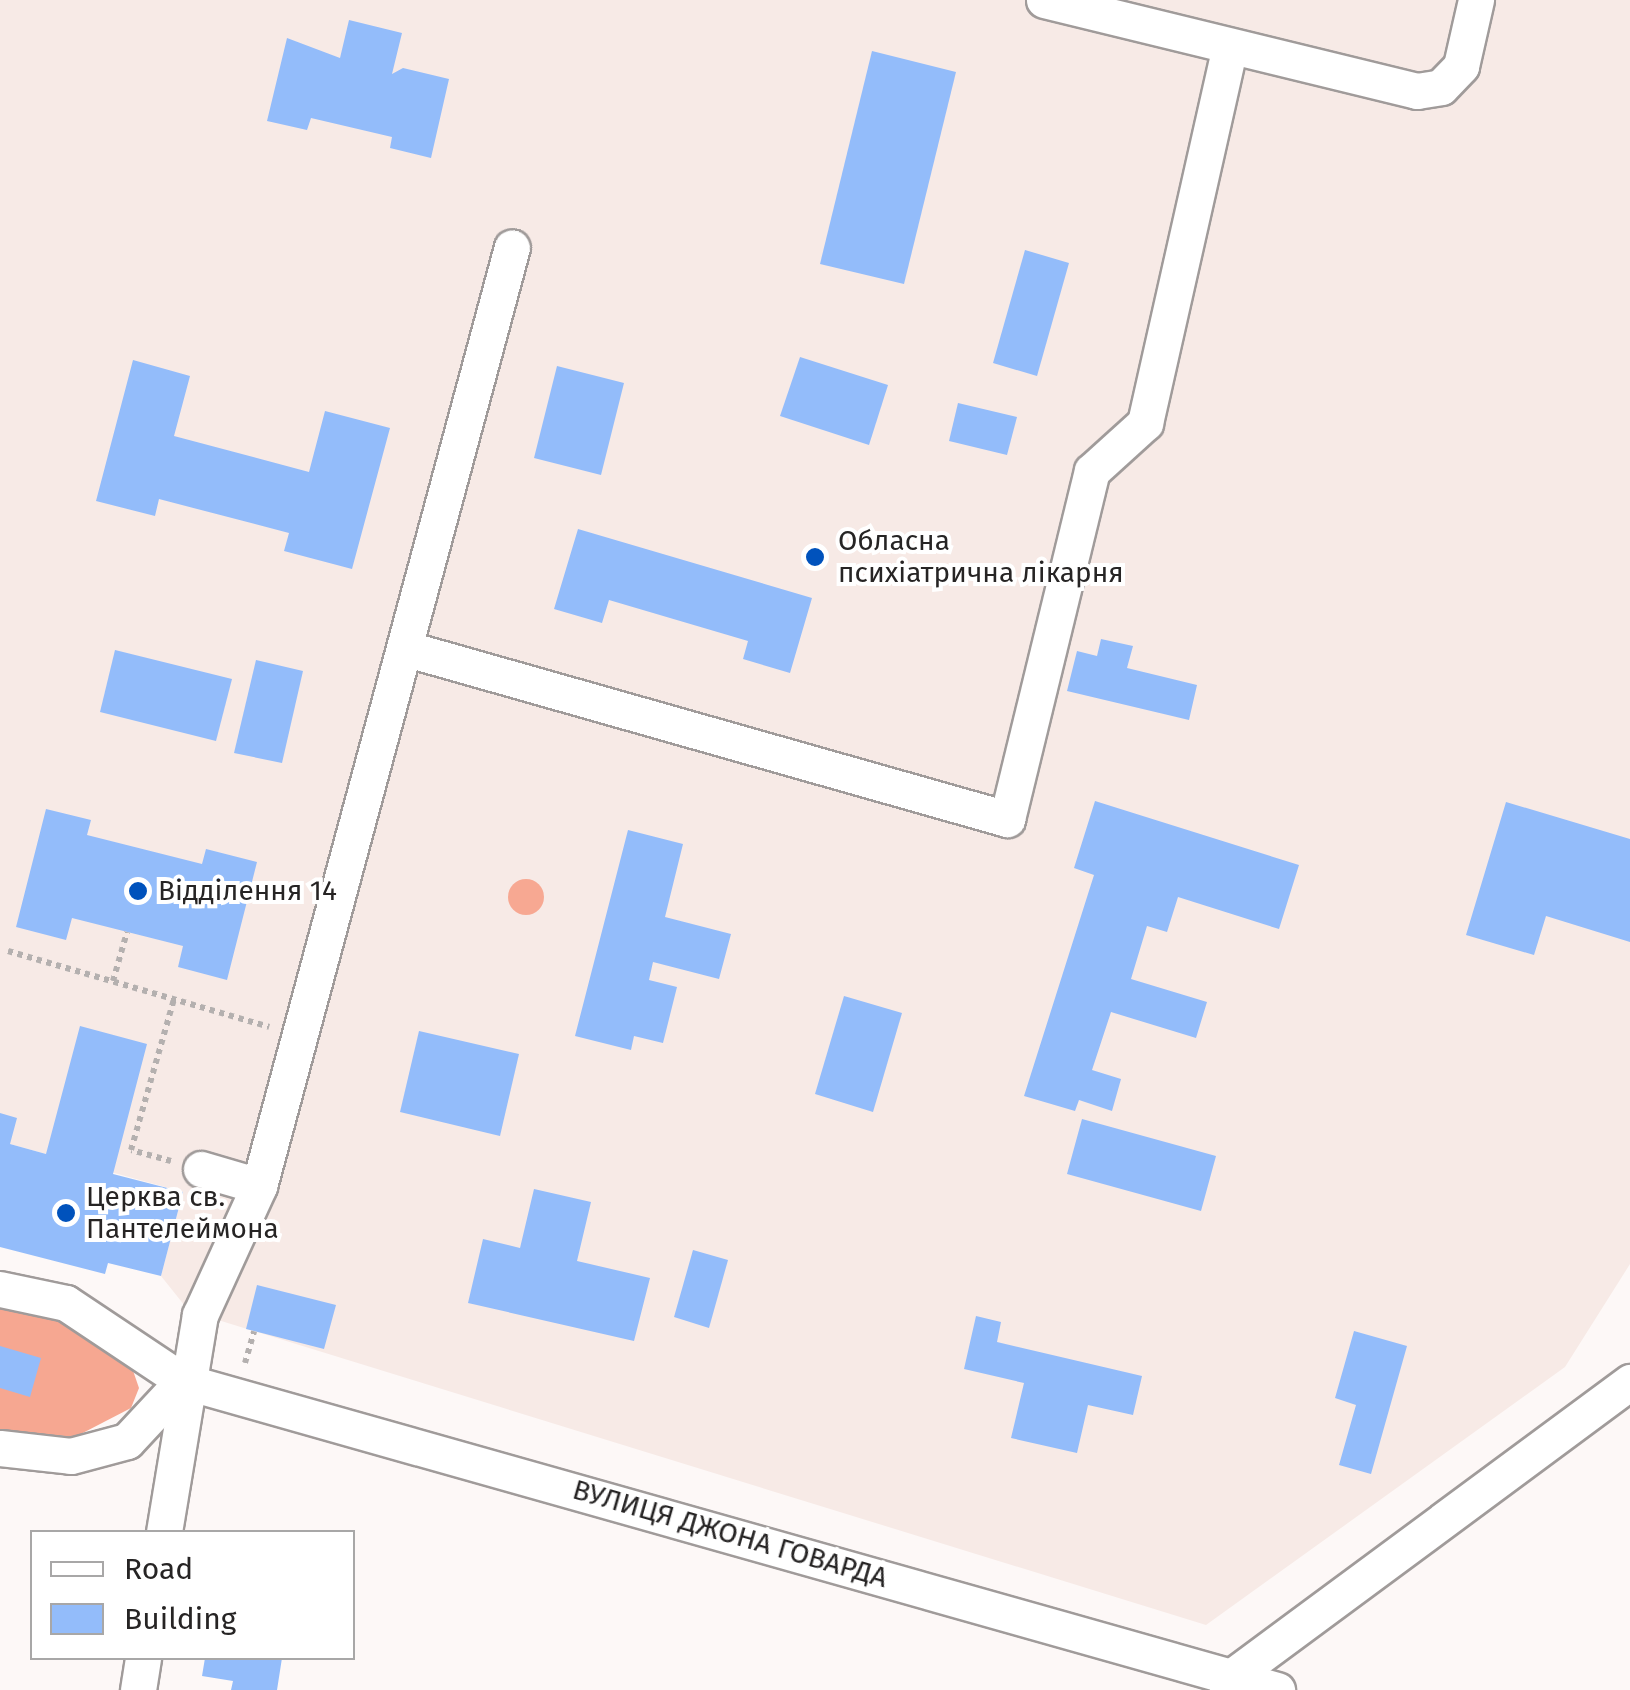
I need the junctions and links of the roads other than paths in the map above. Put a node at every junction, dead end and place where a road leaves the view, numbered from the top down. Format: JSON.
{"nodes":[{"id":1,"x":1044,"y":0,"type":"edge"},
{"id":2,"x":1476,"y":0,"type":"edge"},
{"id":3,"x":1230,"y":47,"type":"junction"},
{"id":4,"x":512,"y":248,"type":"dead end"},
{"id":5,"x":404,"y":648,"type":"junction"},
{"id":6,"x":201,"y":1169,"type":"road end"},
{"id":7,"x":259,"y":1186,"type":"junction"},
{"id":8,"x":0,"y":1289,"type":"edge"},
{"id":9,"x":146,"y":1349,"type":"junction"},
{"id":10,"x":182,"y":1381,"type":"junction"},
{"id":11,"x":1630,"y":1382,"type":"edge"},
{"id":12,"x":153,"y":1410,"type":"junction"},
{"id":13,"x":0,"y":1448,"type":"edge"},
{"id":14,"x":164,"y":1530,"type":"edge"},
{"id":15,"x":144,"y":1660,"type":"edge"},
{"id":16,"x":1228,"y":1684,"type":"edge"},
{"id":17,"x":138,"y":1690,"type":"edge"},
{"id":18,"x":1278,"y":1690,"type":"edge"}],
"edges":[{"from":1,"to":3,"type":"street"},
{"from":2,"to":3,"type":"street"},
{"from":3,"to":5,"type":"street"},
{"from":4,"to":5,"type":"street"},
{"from":5,"to":7,"type":"street"},
{"from":6,"to":7,"type":"street"},
{"from":7,"to":10,"type":"street"},
{"from":8,"to":9,"type":"street","name":"ВУЛИЦЯ ДЖОНА ГОВАРДА"},
{"from":9,"to":10,"type":"street","name":"ВУЛИЦЯ ДЖОНА ГОВАРДА"},
{"from":9,"to":12,"type":"street"},
{"from":10,"to":12,"type":"street"},
{"from":10,"to":14,"type":"street"},
{"from":10,"to":16,"type":"street","name":"ВУЛИЦЯ ДЖОНА ГОВАРДА"},
{"from":11,"to":16,"type":"street"},
{"from":12,"to":13,"type":"street"},
{"from":15,"to":17,"type":"street"},
{"from":16,"to":18,"type":"street","name":"ВУЛИЦЯ ДЖОНА ГОВАРДА"}]}
